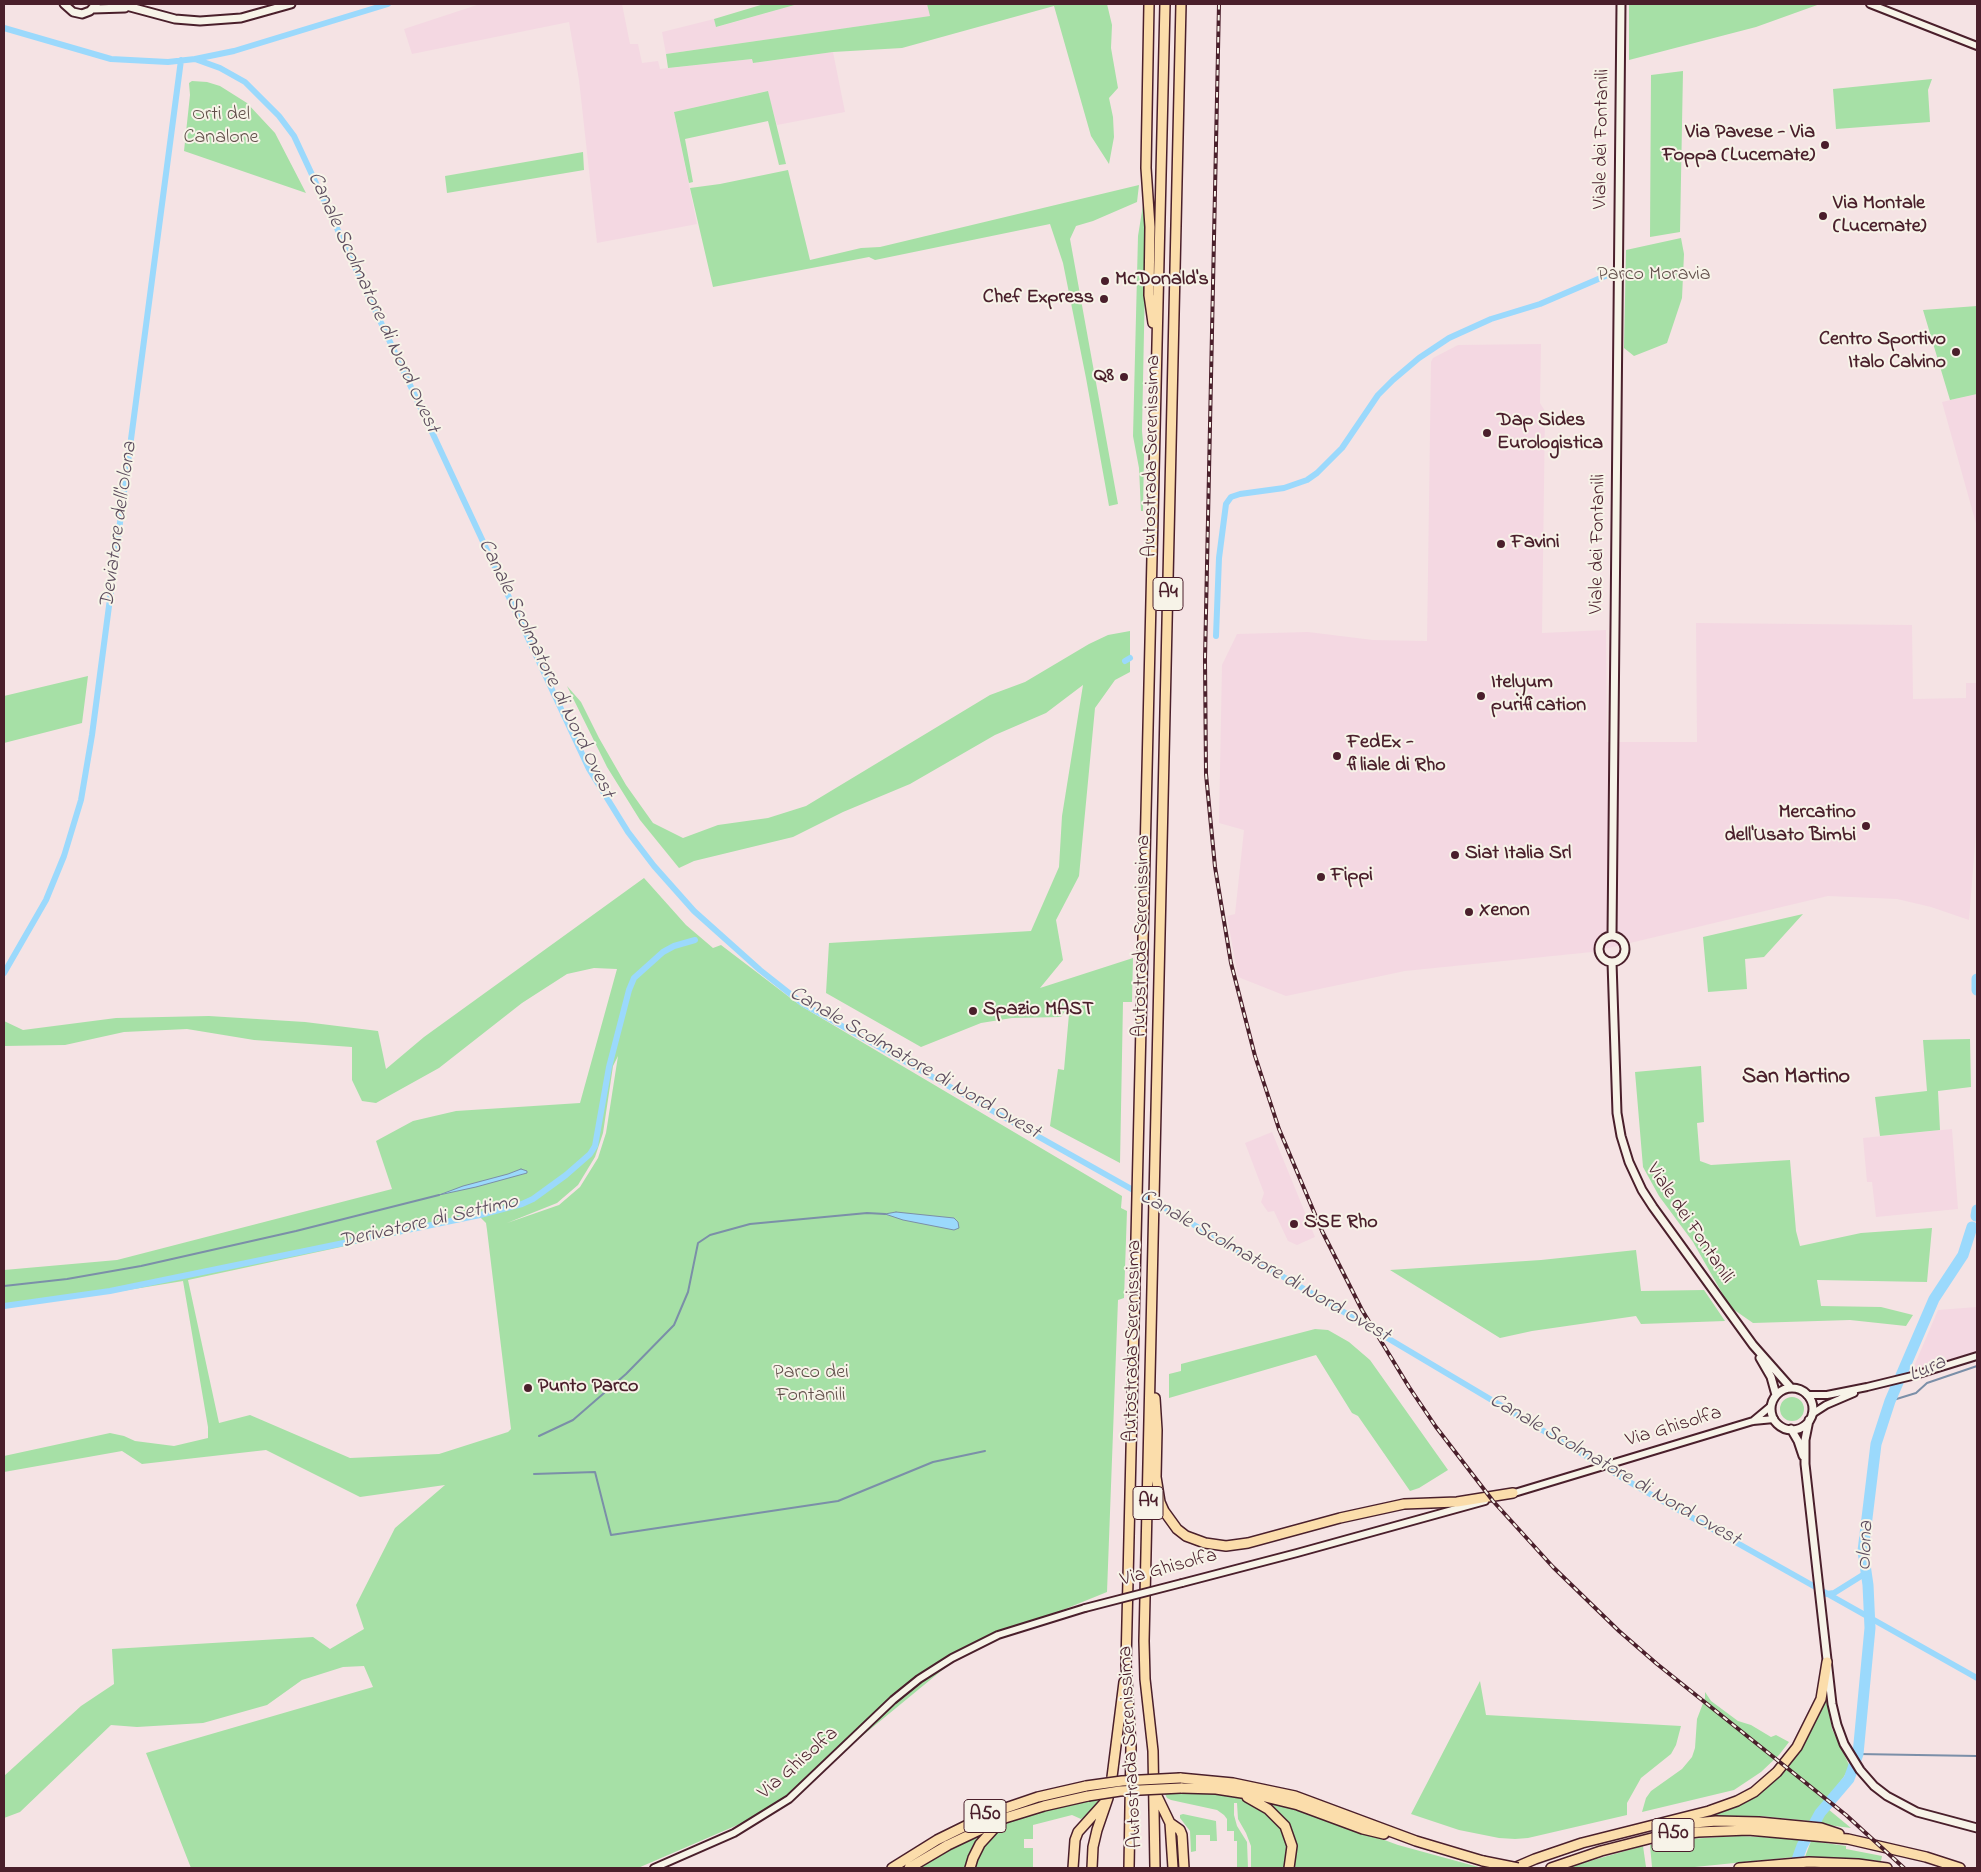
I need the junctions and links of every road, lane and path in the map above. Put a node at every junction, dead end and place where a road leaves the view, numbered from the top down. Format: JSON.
{"nodes":[{"id":1,"x":64,"y":4,"type":"edge"},
{"id":2,"x":119,"y":4,"type":"edge"},
{"id":3,"x":291,"y":4,"type":"edge"},
{"id":4,"x":1150,"y":4,"type":"edge"},
{"id":5,"x":1165,"y":4,"type":"edge"},
{"id":6,"x":1180,"y":4,"type":"edge"},
{"id":7,"x":1620,"y":4,"type":"edge"},
{"id":8,"x":1870,"y":4,"type":"edge"},
{"id":9,"x":95,"y":6,"type":"edge"},
{"id":10,"x":128,"y":8,"type":"junction"},
{"id":11,"x":1977,"y":46,"type":"edge"},
{"id":12,"x":1156,"y":350,"type":"junction"},
{"id":13,"x":1612,"y":935,"type":"junction"},
{"id":14,"x":1612,"y":962,"type":"junction"},
{"id":15,"x":1152,"y":1340,"type":"junction"},
{"id":16,"x":1753,"y":1345,"type":"junction"},
{"id":17,"x":1977,"y":1356,"type":"edge"},
{"id":18,"x":1867,"y":1387,"type":"junction"},
{"id":19,"x":1791,"y":1388,"type":"junction"},
{"id":20,"x":1776,"y":1395,"type":"junction"},
{"id":21,"x":1807,"y":1395,"type":"junction"},
{"id":22,"x":1771,"y":1406,"type":"junction"},
{"id":23,"x":1810,"y":1417,"type":"junction"},
{"id":24,"x":1774,"y":1420,"type":"junction"},
{"id":25,"x":1753,"y":1421,"type":"junction"},
{"id":26,"x":1791,"y":1429,"type":"junction"},
{"id":27,"x":1805,"y":1464,"type":"junction"},
{"id":28,"x":1513,"y":1493,"type":"junction"},
{"id":29,"x":1827,"y":1662,"type":"junction"},
{"id":30,"x":1126,"y":1664,"type":"junction"},
{"id":31,"x":1180,"y":1783,"type":"junction"},
{"id":32,"x":1155,"y":1791,"type":"junction"},
{"id":33,"x":1232,"y":1792,"type":"junction"},
{"id":34,"x":1108,"y":1798,"type":"junction"},
{"id":35,"x":1004,"y":1818,"type":"junction"},
{"id":36,"x":1170,"y":1823,"type":"junction"},
{"id":37,"x":1977,"y":1828,"type":"edge"},
{"id":38,"x":1633,"y":1829,"type":"junction"},
{"id":39,"x":1800,"y":1830,"type":"junction"},
{"id":40,"x":1416,"y":1841,"type":"junction"},
{"id":41,"x":654,"y":1868,"type":"edge"},
{"id":42,"x":892,"y":1868,"type":"edge"},
{"id":43,"x":909,"y":1868,"type":"edge"},
{"id":44,"x":970,"y":1868,"type":"edge"},
{"id":45,"x":1073,"y":1868,"type":"edge"},
{"id":46,"x":1092,"y":1868,"type":"edge"},
{"id":47,"x":1129,"y":1868,"type":"edge"},
{"id":48,"x":1155,"y":1868,"type":"edge"},
{"id":49,"x":1173,"y":1868,"type":"edge"},
{"id":50,"x":1184,"y":1868,"type":"edge"},
{"id":51,"x":1289,"y":1868,"type":"edge"},
{"id":52,"x":1514,"y":1868,"type":"edge"},
{"id":53,"x":1518,"y":1868,"type":"edge"},
{"id":54,"x":1551,"y":1868,"type":"edge"},
{"id":55,"x":1739,"y":1868,"type":"edge"},
{"id":56,"x":1887,"y":1868,"type":"edge"},
{"id":57,"x":1960,"y":1868,"type":"edge"}],
"edges":[{"from":1,"to":9,"type":"main road"},
{"from":2,"to":10,"type":"main road"},
{"from":3,"to":10,"type":"main road"},
{"from":4,"to":12,"type":"highway"},
{"from":5,"to":12,"type":"highway","name":"Autostrada Serenissima","number":"A4"},
{"from":6,"to":15,"type":"highway","name":"Autostrada Serenissima","number":"A4"},
{"from":7,"to":13,"type":"main road","name":"Viale dei Fontanili"},
{"from":8,"to":11,"type":"street"},
{"from":9,"to":10,"type":"main road"},
{"from":12,"to":30,"type":"highway","name":"Autostrada Serenissima","number":"A4"},
{"from":13,"to":14,"type":"main road"},
{"from":13,"to":14,"type":"main road"},
{"from":14,"to":16,"type":"main road","name":"Viale dei Fontanili"},
{"from":15,"to":28,"type":"highway"},
{"from":15,"to":32,"type":"highway","name":"Autostrada Serenissima","number":"A4"},
{"from":16,"to":19,"type":"main road","name":"Viale dei Fontanili"},
{"from":16,"to":20,"type":"main road","name":"Viale dei Fontanili"},
{"from":17,"to":18,"type":"street"},
{"from":18,"to":21,"type":"street"},
{"from":18,"to":23,"type":"street"},
{"from":19,"to":20,"type":"main road"},
{"from":19,"to":21,"type":"main road"},
{"from":20,"to":22,"type":"main road"},
{"from":21,"to":23,"type":"main road"},
{"from":22,"to":24,"type":"main road"},
{"from":22,"to":25,"type":"street","name":"Via Ghisolfa"},
{"from":23,"to":26,"type":"main road"},
{"from":23,"to":27,"type":"main road"},
{"from":24,"to":25,"type":"street","name":"Via Ghisolfa"},
{"from":24,"to":26,"type":"main road"},
{"from":25,"to":28,"type":"street","name":"Via Ghisolfa"},
{"from":26,"to":27,"type":"main road"},
{"from":27,"to":29,"type":"main road"},
{"from":28,"to":41,"type":"street","name":"Via Ghisolfa","bridge":true},
{"from":29,"to":37,"type":"main road"},
{"from":29,"to":38,"type":"highway"},
{"from":30,"to":34,"type":"highway"},
{"from":30,"to":47,"type":"highway","name":"Autostrada Serenissima","number":"A4"},
{"from":31,"to":33,"type":"highway"},
{"from":31,"to":35,"type":"highway","bridge":true},
{"from":31,"to":40,"type":"highway","number":"A50"},
{"from":31,"to":42,"type":"highway","number":"A50","bridge":true},
{"from":32,"to":36,"type":"highway"},
{"from":32,"to":48,"type":"highway","name":"Autostrada Serenissima","number":"A4"},
{"from":33,"to":40,"type":"highway"},
{"from":33,"to":51,"type":"highway"},
{"from":34,"to":45,"type":"highway"},
{"from":34,"to":46,"type":"highway"},
{"from":35,"to":43,"type":"highway"},
{"from":35,"to":44,"type":"highway"},
{"from":36,"to":49,"type":"highway"},
{"from":36,"to":50,"type":"highway"},
{"from":38,"to":39,"type":"highway"},
{"from":38,"to":52,"type":"highway"},
{"from":39,"to":54,"type":"highway","number":"A50"},
{"from":39,"to":57,"type":"highway","number":"A50"},
{"from":40,"to":53,"type":"highway","number":"A50","bridge":true},
{"from":55,"to":56,"type":"highway"}]}
